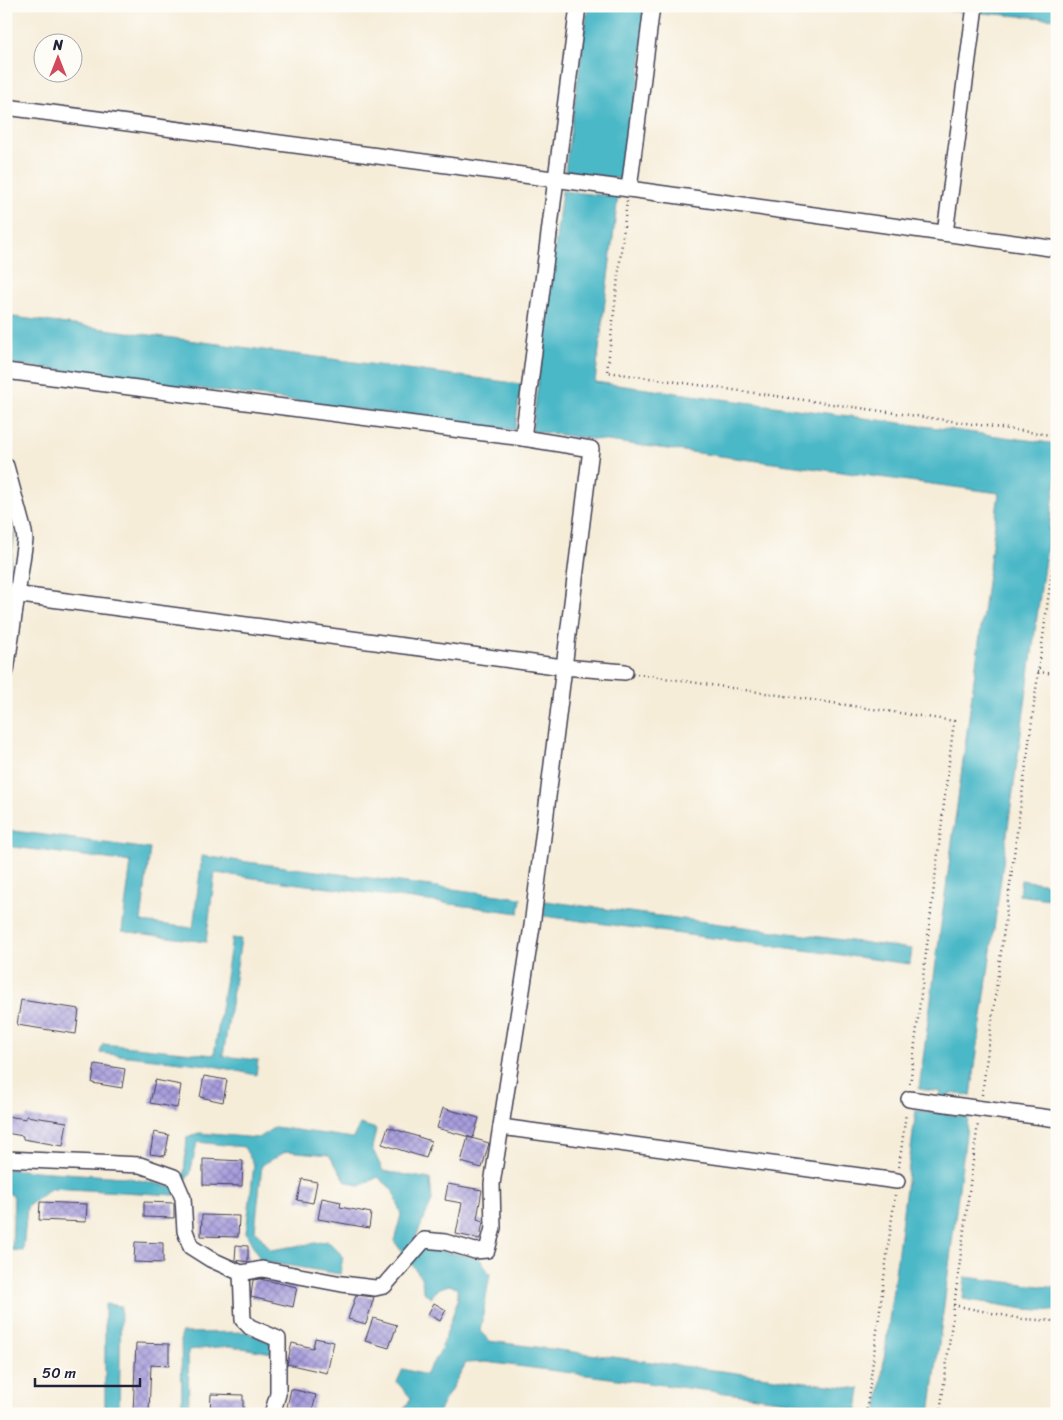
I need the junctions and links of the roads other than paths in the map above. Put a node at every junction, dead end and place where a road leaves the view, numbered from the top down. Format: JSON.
{"nodes":[{"id":1,"x":578,"y":6,"type":"edge"},
{"id":2,"x":652,"y":6,"type":"edge"},
{"id":3,"x":975,"y":6,"type":"edge"},
{"id":4,"x":6,"y":107,"type":"edge"},
{"id":5,"x":555,"y":179,"type":"junction"},
{"id":6,"x":629,"y":189,"type":"junction"},
{"id":7,"x":946,"y":233,"type":"junction"},
{"id":8,"x":1057,"y":249,"type":"edge"},
{"id":9,"x":6,"y":371,"type":"edge"},
{"id":10,"x":523,"y":438,"type":"junction"},
{"id":11,"x":6,"y":466,"type":"edge"},
{"id":12,"x":12,"y":593,"type":"edge"},
{"id":13,"x":563,"y":667,"type":"junction"},
{"id":14,"x":6,"y":672,"type":"edge"},
{"id":15,"x":625,"y":672,"type":"road end"},
{"id":16,"x":908,"y":1099,"type":"road end"},
{"id":17,"x":1057,"y":1119,"type":"edge"},
{"id":18,"x":501,"y":1127,"type":"junction"},
{"id":19,"x":6,"y":1159,"type":"edge"},
{"id":20,"x":897,"y":1181,"type":"road end"},
{"id":21,"x":241,"y":1273,"type":"junction"},
{"id":22,"x":272,"y":1414,"type":"edge"}],
"edges":[{"from":1,"to":5,"type":"street"},
{"from":2,"to":6,"type":"street"},
{"from":3,"to":7,"type":"street"},
{"from":4,"to":5,"type":"street"},
{"from":5,"to":6,"type":"street"},
{"from":5,"to":10,"type":"street"},
{"from":6,"to":7,"type":"street"},
{"from":7,"to":8,"type":"street"},
{"from":9,"to":10,"type":"street"},
{"from":10,"to":13,"type":"street"},
{"from":11,"to":12,"type":"street"},
{"from":12,"to":13,"type":"street"},
{"from":12,"to":14,"type":"street"},
{"from":13,"to":15,"type":"street"},
{"from":13,"to":18,"type":"street"},
{"from":16,"to":17,"type":"street"},
{"from":18,"to":20,"type":"street"},
{"from":18,"to":21,"type":"street"},
{"from":19,"to":21,"type":"street"},
{"from":21,"to":22,"type":"street"}]}
